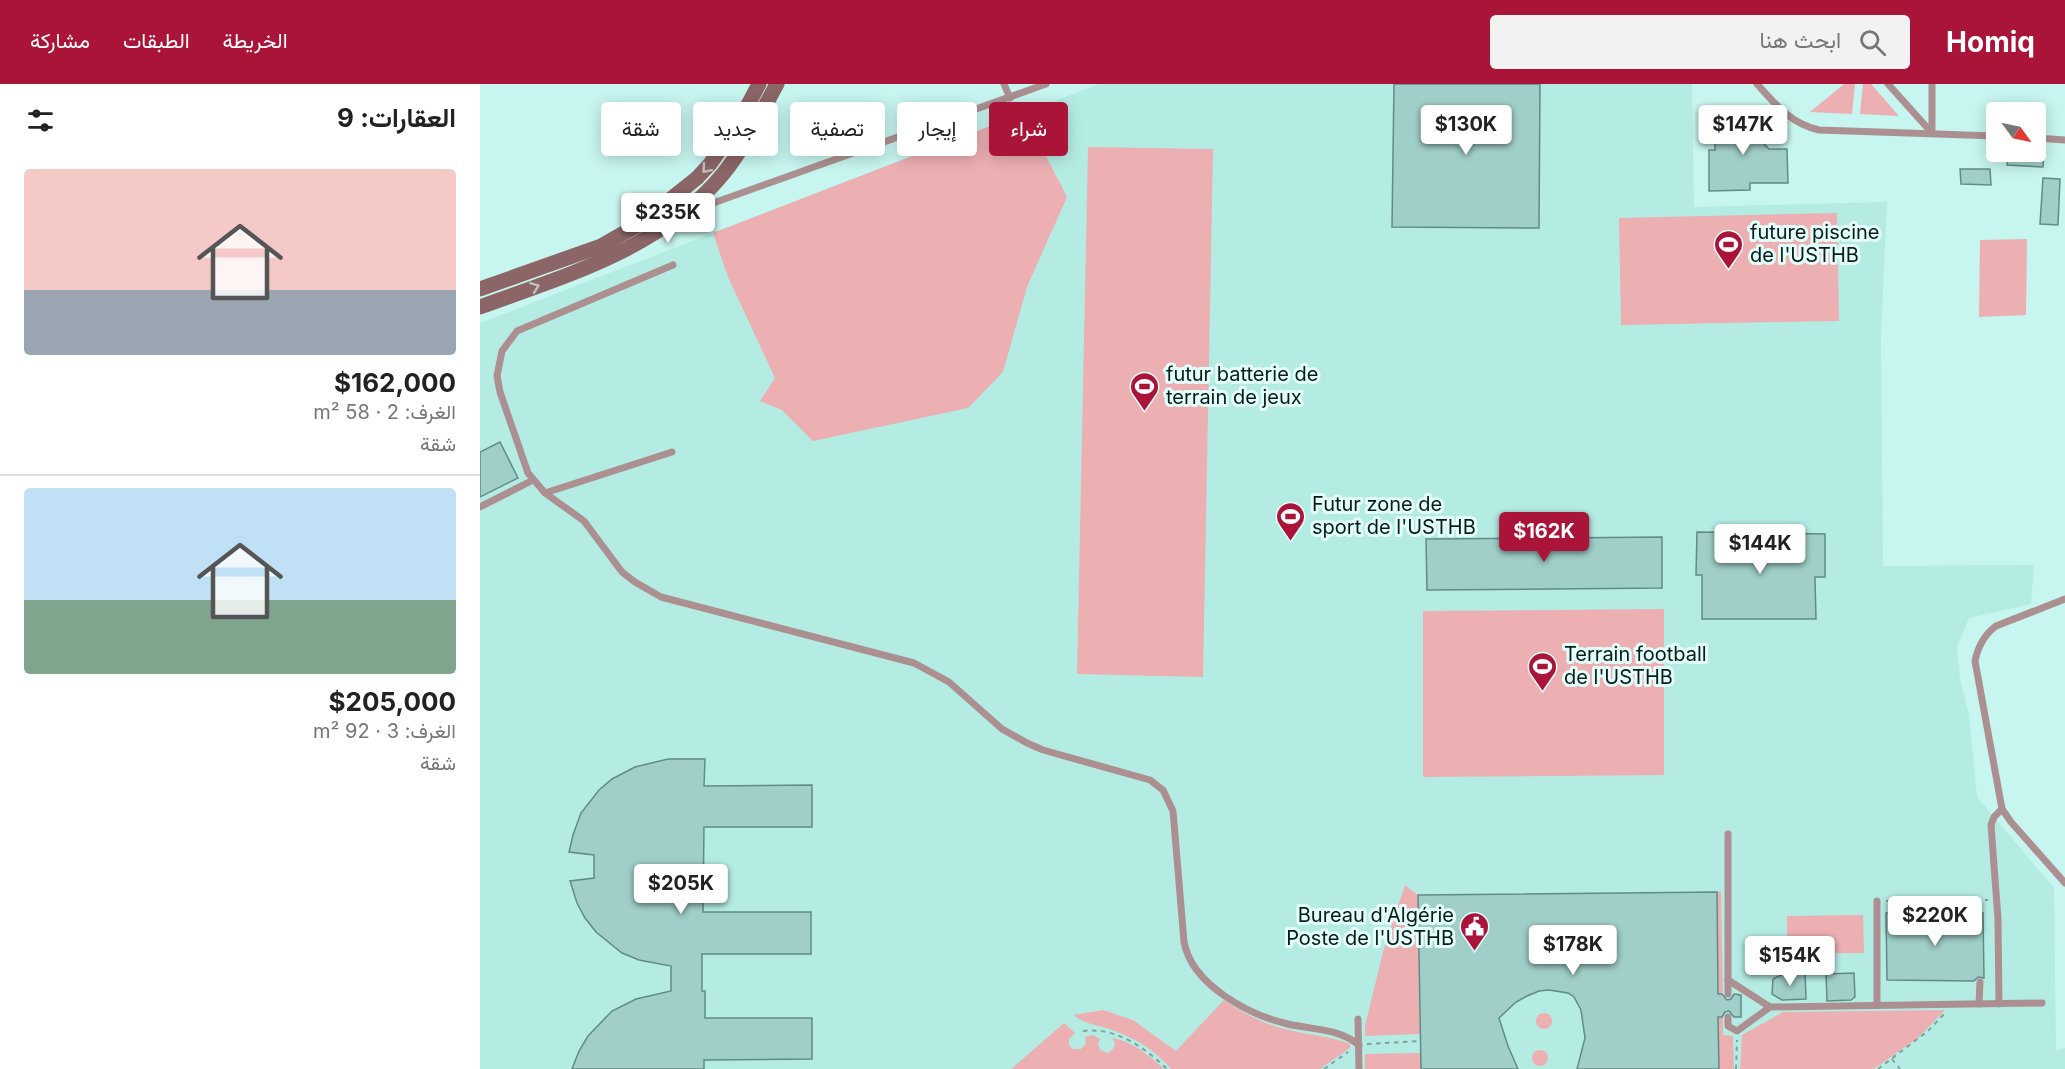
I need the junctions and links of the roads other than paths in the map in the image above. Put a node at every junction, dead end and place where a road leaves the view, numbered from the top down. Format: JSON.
{"nodes":[{"id":1,"x":759,"y":84,"type":"edge"},
{"id":2,"x":777,"y":84,"type":"edge"},
{"id":3,"x":1004,"y":84,"type":"edge"},
{"id":4,"x":1046,"y":84,"type":"edge"},
{"id":5,"x":1757,"y":84,"type":"edge"},
{"id":6,"x":1888,"y":84,"type":"edge"},
{"id":7,"x":1932,"y":84,"type":"edge"},
{"id":8,"x":1010,"y":98,"type":"junction"},
{"id":9,"x":1932,"y":133,"type":"junction"},
{"id":10,"x":1986,"y":136,"type":"edge"},
{"id":11,"x":2046,"y":139,"type":"edge"},
{"id":12,"x":2065,"y":140,"type":"edge"},
{"id":13,"x":681,"y":215,"type":"junction"},
{"id":14,"x":673,"y":265,"type":"dead end"},
{"id":15,"x":480,"y":289,"type":"edge"},
{"id":16,"x":480,"y":307,"type":"edge"},
{"id":17,"x":672,"y":452,"type":"dead end"},
{"id":18,"x":533,"y":480,"type":"junction"},
{"id":19,"x":545,"y":494,"type":"junction"},
{"id":20,"x":480,"y":507,"type":"edge"},
{"id":21,"x":2065,"y":598,"type":"edge"},
{"id":22,"x":2002,"y":809,"type":"junction"},
{"id":23,"x":1728,"y":834,"type":"dead end"},
{"id":24,"x":2065,"y":883,"type":"edge"},
{"id":25,"x":1878,"y":901,"type":"road end"},
{"id":26,"x":1728,"y":980,"type":"junction"},
{"id":27,"x":1980,"y":982,"type":"dead end"},
{"id":28,"x":1728,"y":994,"type":"dead end"},
{"id":29,"x":2042,"y":1003,"type":"dead end"},
{"id":30,"x":1979,"y":1004,"type":"junction"},
{"id":31,"x":1999,"y":1004,"type":"junction"},
{"id":32,"x":1877,"y":1005,"type":"junction"},
{"id":33,"x":1770,"y":1007,"type":"junction"},
{"id":34,"x":1728,"y":1017,"type":"dead end"},
{"id":35,"x":1358,"y":1019,"type":"dead end"},
{"id":36,"x":1359,"y":1045,"type":"junction"},
{"id":37,"x":1359,"y":1069,"type":"edge"}],
"edges":[{"from":1,"to":15,"type":"main road","one_way":true},
{"from":2,"to":13,"type":"main road"},
{"from":3,"to":8,"type":"lane"},
{"from":4,"to":8,"type":"lane"},
{"from":5,"to":9,"type":"lane"},
{"from":6,"to":9,"type":"lane"},
{"from":7,"to":9,"type":"lane"},
{"from":8,"to":13,"type":"lane"},
{"from":9,"to":10,"type":"lane"},
{"from":11,"to":12,"type":"lane"},
{"from":16,"to":13,"type":"main road","one_way":true},
{"from":14,"to":18,"type":"lane"},
{"from":17,"to":19,"type":"lane"},
{"from":18,"to":19,"type":"lane"},
{"from":18,"to":20,"type":"lane"},
{"from":19,"to":36,"type":"lane"},
{"from":21,"to":22,"type":"lane"},
{"from":22,"to":24,"type":"lane"},
{"from":22,"to":31,"type":"lane"},
{"from":23,"to":26,"type":"lane"},
{"from":25,"to":32,"type":"lane"},
{"from":26,"to":28,"type":"lane"},
{"from":26,"to":33,"type":"lane"},
{"from":27,"to":30,"type":"lane"},
{"from":29,"to":31,"type":"lane"},
{"from":30,"to":31,"type":"lane"},
{"from":30,"to":32,"type":"lane"},
{"from":32,"to":33,"type":"lane"},
{"from":33,"to":34,"type":"lane"},
{"from":35,"to":36,"type":"lane"},
{"from":36,"to":37,"type":"lane"}]}
